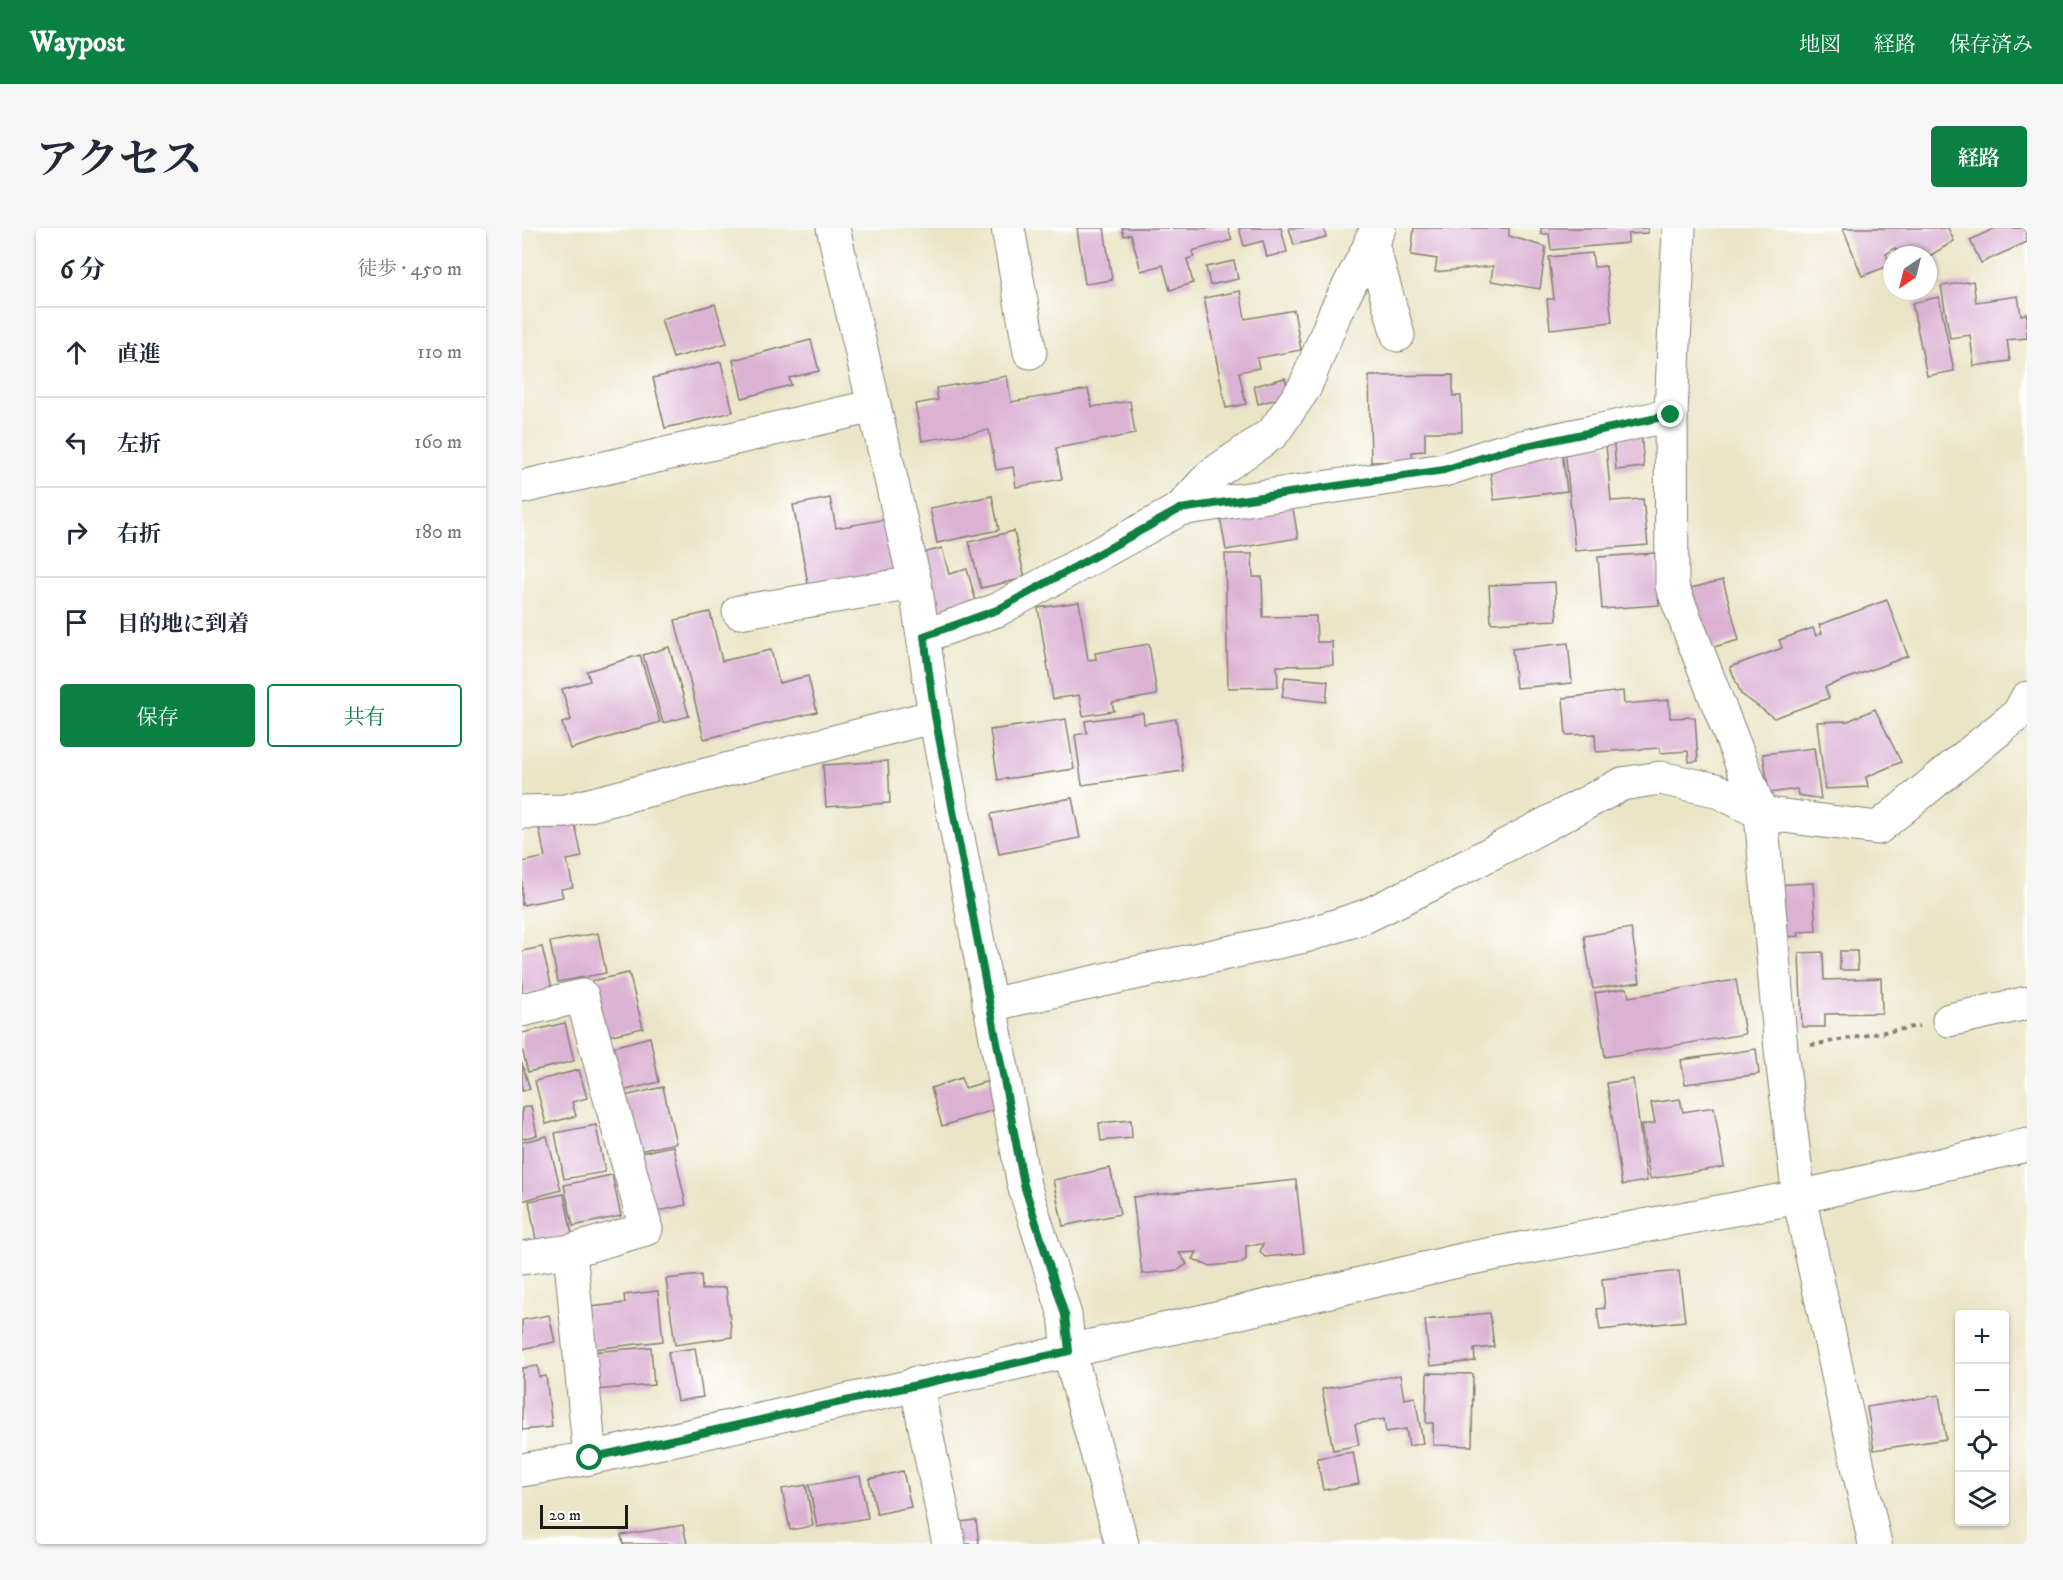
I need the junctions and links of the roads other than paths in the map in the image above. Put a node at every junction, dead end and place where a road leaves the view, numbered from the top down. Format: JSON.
{"nodes":[{"id":1,"x":1008,"y":228,"type":"edge"},
{"id":2,"x":1679,"y":228,"type":"edge"},
{"id":3,"x":842,"y":229,"type":"edge"},
{"id":4,"x":1375,"y":234,"type":"edge"},
{"id":5,"x":1398,"y":335,"type":"dead end"},
{"id":6,"x":1030,"y":352,"type":"dead end"},
{"id":7,"x":874,"y":406,"type":"junction"},
{"id":8,"x":1671,"y":415,"type":"junction"},
{"id":9,"x":522,"y":487,"type":"edge"},
{"id":10,"x":1180,"y":509,"type":"junction"},
{"id":11,"x":915,"y":583,"type":"junction"},
{"id":12,"x":739,"y":612,"type":"dead end"},
{"id":13,"x":924,"y":636,"type":"junction"},
{"id":14,"x":2027,"y":698,"type":"edge"},
{"id":15,"x":935,"y":716,"type":"junction"},
{"id":16,"x":522,"y":812,"type":"edge"},
{"id":17,"x":1761,"y":813,"type":"junction"},
{"id":18,"x":2027,"y":1003,"type":"edge"},
{"id":19,"x":989,"y":1005,"type":"junction"},
{"id":20,"x":522,"y":1010,"type":"edge"},
{"id":21,"x":1949,"y":1020,"type":"road end"},
{"id":22,"x":2027,"y":1145,"type":"edge"},
{"id":23,"x":1799,"y":1197,"type":"junction"},
{"id":24,"x":570,"y":1251,"type":"junction"},
{"id":25,"x":522,"y":1258,"type":"edge"},
{"id":26,"x":1069,"y":1351,"type":"junction"},
{"id":27,"x":916,"y":1383,"type":"junction"},
{"id":28,"x":590,"y":1458,"type":"junction"},
{"id":29,"x":522,"y":1470,"type":"edge"},
{"id":30,"x":949,"y":1544,"type":"edge"},
{"id":31,"x":1122,"y":1544,"type":"edge"},
{"id":32,"x":1875,"y":1544,"type":"edge"}],
"edges":[{"from":1,"to":6,"type":"street"},
{"from":2,"to":8,"type":"street"},
{"from":3,"to":7,"type":"street"},
{"from":4,"to":5,"type":"street"},
{"from":4,"to":10,"type":"street"},
{"from":7,"to":9,"type":"street"},
{"from":7,"to":11,"type":"street"},
{"from":8,"to":10,"type":"street"},
{"from":8,"to":17,"type":"street"},
{"from":10,"to":13,"type":"street"},
{"from":11,"to":12,"type":"street"},
{"from":11,"to":13,"type":"street"},
{"from":13,"to":15,"type":"street"},
{"from":14,"to":17,"type":"street"},
{"from":15,"to":16,"type":"street"},
{"from":15,"to":19,"type":"street"},
{"from":17,"to":19,"type":"street"},
{"from":17,"to":23,"type":"street"},
{"from":18,"to":21,"type":"street"},
{"from":19,"to":26,"type":"street"},
{"from":20,"to":24,"type":"street"},
{"from":22,"to":23,"type":"street"},
{"from":23,"to":26,"type":"street"},
{"from":23,"to":32,"type":"street"},
{"from":24,"to":25,"type":"street"},
{"from":24,"to":28,"type":"street"},
{"from":26,"to":27,"type":"street"},
{"from":26,"to":31,"type":"street"},
{"from":27,"to":28,"type":"street"},
{"from":27,"to":30,"type":"street"},
{"from":28,"to":29,"type":"street"}]}
